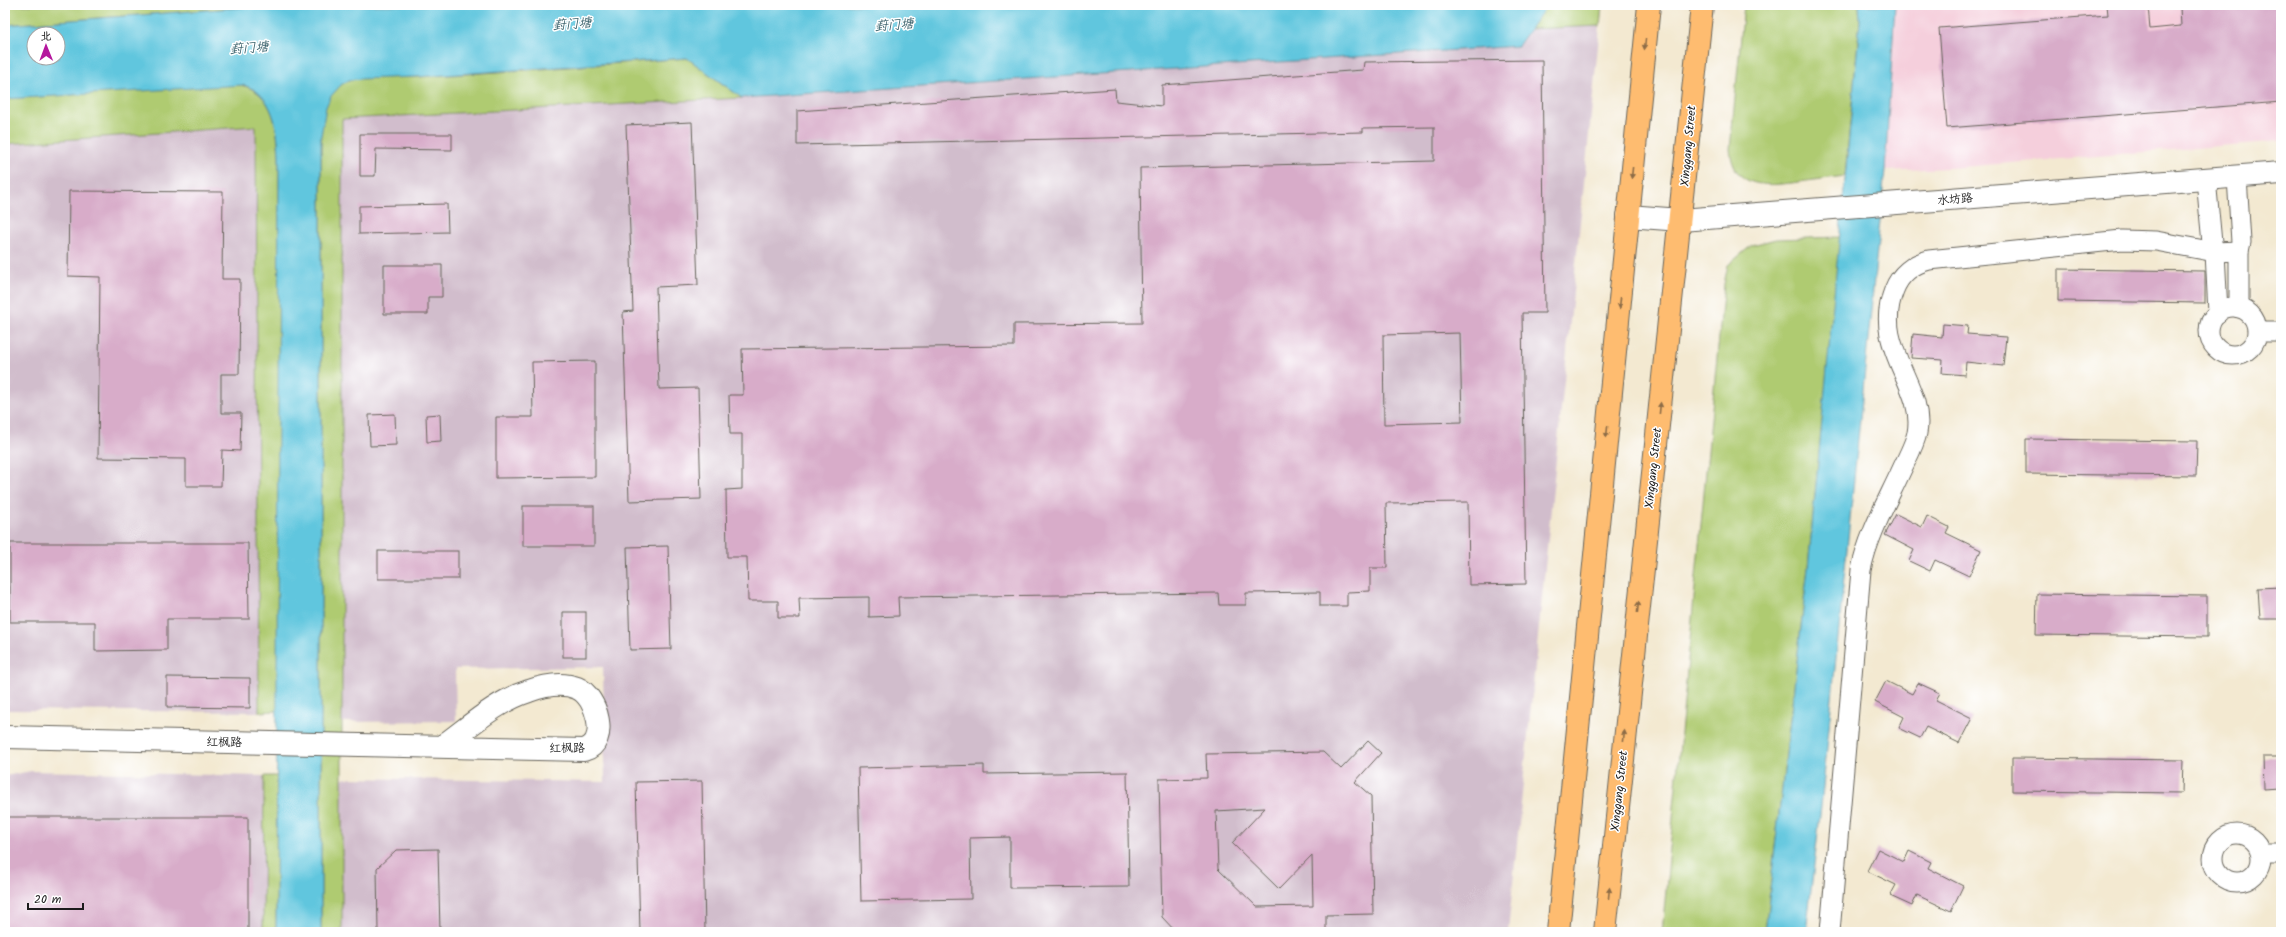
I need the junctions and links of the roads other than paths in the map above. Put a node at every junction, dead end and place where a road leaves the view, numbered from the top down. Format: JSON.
{"nodes":[{"id":1,"x":1649,"y":5,"type":"edge"},
{"id":2,"x":1702,"y":5,"type":"edge"},
{"id":3,"x":2281,"y":173,"type":"edge"},
{"id":4,"x":2237,"y":176,"type":"junction"},
{"id":5,"x":2206,"y":179,"type":"junction"},
{"id":6,"x":1628,"y":216,"type":"junction"},
{"id":7,"x":1681,"y":220,"type":"junction"},
{"id":8,"x":2239,"y":251,"type":"junction"},
{"id":9,"x":2215,"y":252,"type":"junction"},
{"id":10,"x":2239,"y":308,"type":"junction"},
{"id":11,"x":2218,"y":312,"type":"junction"},
{"id":12,"x":2258,"y":332,"type":"junction"},
{"id":13,"x":2281,"y":332,"type":"edge"},
{"id":14,"x":5,"y":737,"type":"edge"},
{"id":15,"x":444,"y":745,"type":"junction"},
{"id":16,"x":2261,"y":853,"type":"dead end"},
{"id":17,"x":2281,"y":853,"type":"edge"},
{"id":18,"x":1558,"y":932,"type":"edge"},
{"id":19,"x":1605,"y":932,"type":"edge"},
{"id":20,"x":1830,"y":932,"type":"edge"}],
"edges":[{"from":1,"to":6,"type":"main road","one_way":true},
{"from":2,"to":7,"type":"main road","name":"Xinggang Street"},
{"from":3,"to":4,"type":"street","name":"水坊路"},
{"from":4,"to":5,"type":"street","name":"水坊路"},
{"from":4,"to":8,"type":"street"},
{"from":5,"to":7,"type":"street","name":"水坊路"},
{"from":5,"to":9,"type":"street"},
{"from":6,"to":7,"type":"street","name":"水坊路"},
{"from":6,"to":18,"type":"main road","one_way":true},
{"from":19,"to":7,"type":"main road","name":"Xinggang Street","one_way":true},
{"from":8,"to":9,"type":"street"},
{"from":8,"to":10,"type":"street"},
{"from":9,"to":11,"type":"street"},
{"from":9,"to":20,"type":"street"},
{"from":10,"to":11,"type":"street"},
{"from":10,"to":12,"type":"street"},
{"from":11,"to":12,"type":"street"},
{"from":12,"to":13,"type":"street"},
{"from":14,"to":15,"type":"street","name":"红枫路"},
{"from":15,"to":15,"type":"street","name":"红枫路"},
{"from":16,"to":17,"type":"street"}]}
